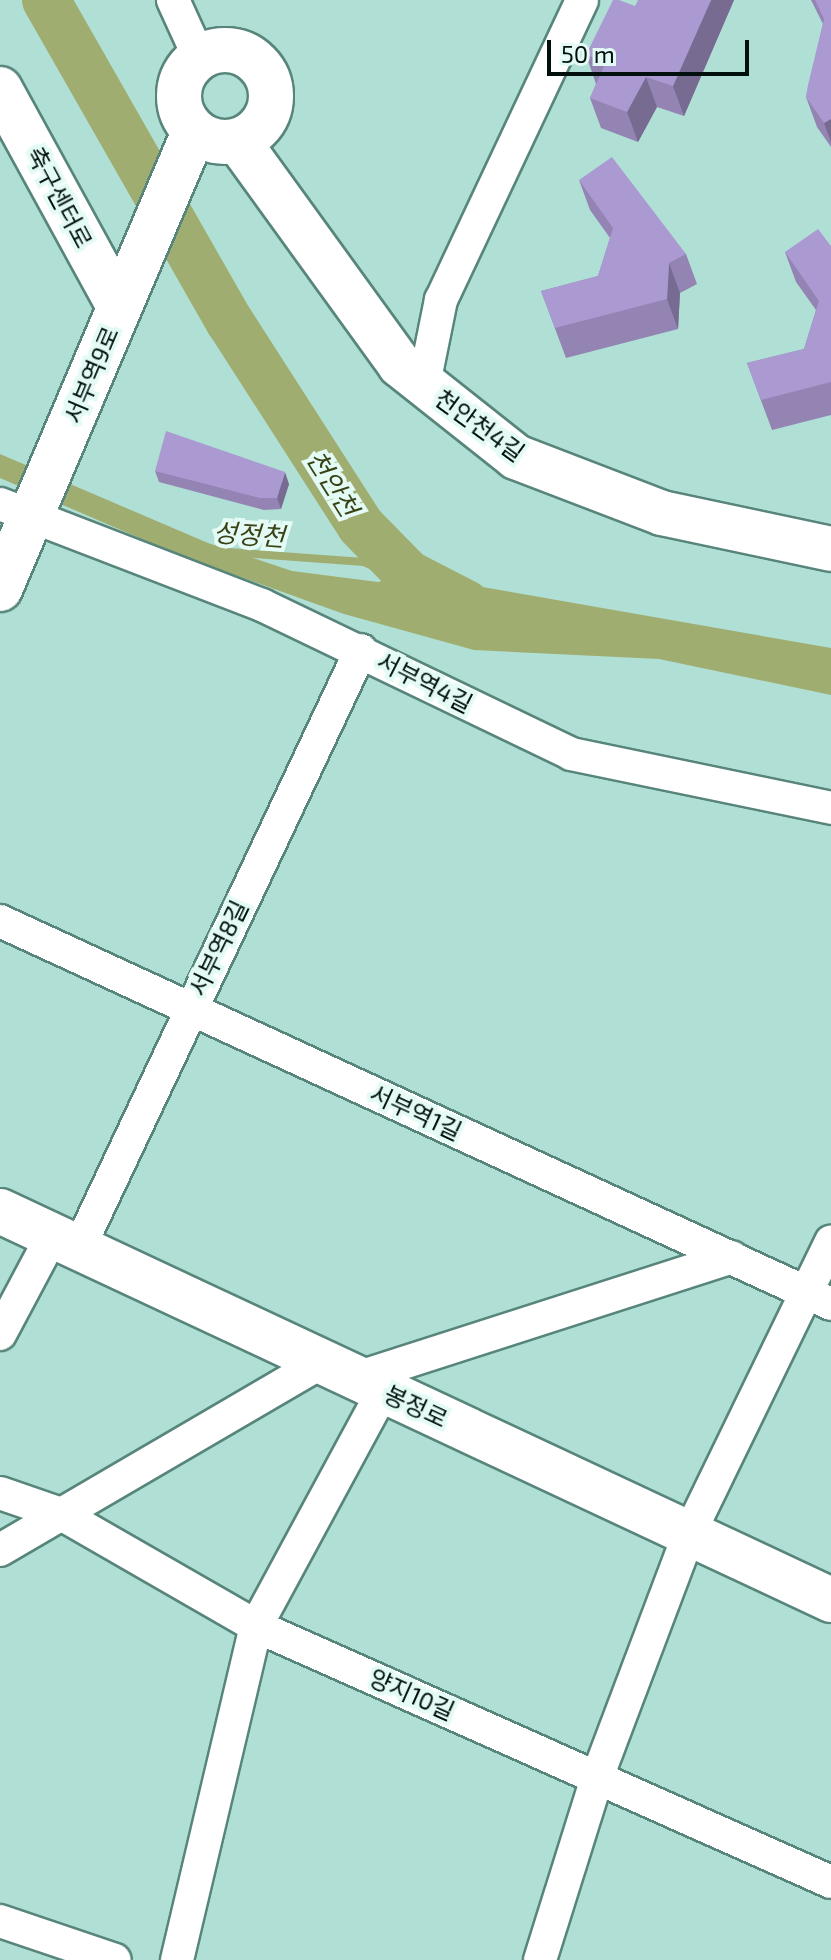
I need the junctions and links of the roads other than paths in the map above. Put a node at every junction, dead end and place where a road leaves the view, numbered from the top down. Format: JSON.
{"nodes":[{"id":1,"x":173,"y":0,"type":"edge"},
{"id":2,"x":582,"y":0,"type":"edge"},
{"id":3,"x":199,"y":57,"type":"junction"},
{"id":4,"x":0,"y":89,"type":"edge"},
{"id":5,"x":194,"y":131,"type":"junction"},
{"id":6,"x":238,"y":141,"type":"junction"},
{"id":7,"x":122,"y":297,"type":"junction"},
{"id":8,"x":424,"y":384,"type":"junction"},
{"id":9,"x":16,"y":509,"type":"edge"},
{"id":10,"x":831,"y":549,"type":"edge"},
{"id":11,"x":0,"y":589,"type":"edge"},
{"id":12,"x":361,"y":650,"type":"junction"},
{"id":13,"x":831,"y":808,"type":"edge"},
{"id":14,"x":0,"y":921,"type":"edge"},
{"id":15,"x":189,"y":1008,"type":"junction"},
{"id":16,"x":0,"y":1211,"type":"edge"},
{"id":17,"x":65,"y":1242,"type":"junction"},
{"id":18,"x":831,"y":1242,"type":"edge"},
{"id":19,"x":732,"y":1257,"type":"junction"},
{"id":20,"x":817,"y":1297,"type":"edge"},
{"id":21,"x":0,"y":1334,"type":"edge"},
{"id":22,"x":353,"y":1377,"type":"junction"},
{"id":23,"x":0,"y":1493,"type":"edge"},
{"id":24,"x":61,"y":1514,"type":"junction"},
{"id":25,"x":689,"y":1534,"type":"junction"},
{"id":26,"x":0,"y":1550,"type":"edge"},
{"id":27,"x":831,"y":1600,"type":"edge"},
{"id":28,"x":256,"y":1626,"type":"junction"},
{"id":29,"x":598,"y":1775,"type":"junction"},
{"id":30,"x":831,"y":1882,"type":"edge"},
{"id":31,"x":0,"y":1921,"type":"edge"},
{"id":32,"x":115,"y":1960,"type":"edge"},
{"id":33,"x":177,"y":1960,"type":"edge"},
{"id":34,"x":540,"y":1960,"type":"edge"}],
"edges":[{"from":1,"to":3,"type":"street"},
{"from":2,"to":8,"type":"street"},
{"from":3,"to":5,"type":"street"},
{"from":3,"to":6,"type":"street"},
{"from":4,"to":7,"type":"street","name":"축구센터로"},
{"from":5,"to":6,"type":"street"},
{"from":5,"to":7,"type":"street","name":"서부역9로"},
{"from":6,"to":8,"type":"street","name":"천안천4길"},
{"from":7,"to":9,"type":"street","name":"서부역9로"},
{"from":8,"to":10,"type":"street","name":"천안천4길"},
{"from":9,"to":11,"type":"street"},
{"from":9,"to":12,"type":"street","name":"서부역4길"},
{"from":12,"to":13,"type":"street","name":"서부역4길"},
{"from":12,"to":15,"type":"street","name":"서부역8길"},
{"from":14,"to":15,"type":"street","name":"서부역1길"},
{"from":15,"to":17,"type":"street","name":"서부역8길"},
{"from":15,"to":19,"type":"street","name":"서부역1길"},
{"from":16,"to":17,"type":"street","name":"봉정로"},
{"from":17,"to":21,"type":"street","name":"서부역8길"},
{"from":17,"to":22,"type":"street","name":"봉정로"},
{"from":18,"to":20,"type":"street"},
{"from":19,"to":20,"type":"street","name":"서부역1길"},
{"from":19,"to":22,"type":"street"},
{"from":20,"to":25,"type":"street"},
{"from":22,"to":24,"type":"street"},
{"from":22,"to":25,"type":"street","name":"봉정로"},
{"from":22,"to":28,"type":"street"},
{"from":23,"to":24,"type":"street","name":"양지10길"},
{"from":24,"to":26,"type":"street"},
{"from":24,"to":28,"type":"street","name":"양지10길"},
{"from":25,"to":27,"type":"street","name":"봉정로"},
{"from":25,"to":29,"type":"street"},
{"from":28,"to":29,"type":"street","name":"양지10길"},
{"from":28,"to":33,"type":"street"},
{"from":29,"to":30,"type":"street","name":"양지10길"},
{"from":29,"to":34,"type":"street"},
{"from":31,"to":32,"type":"street"}]}
